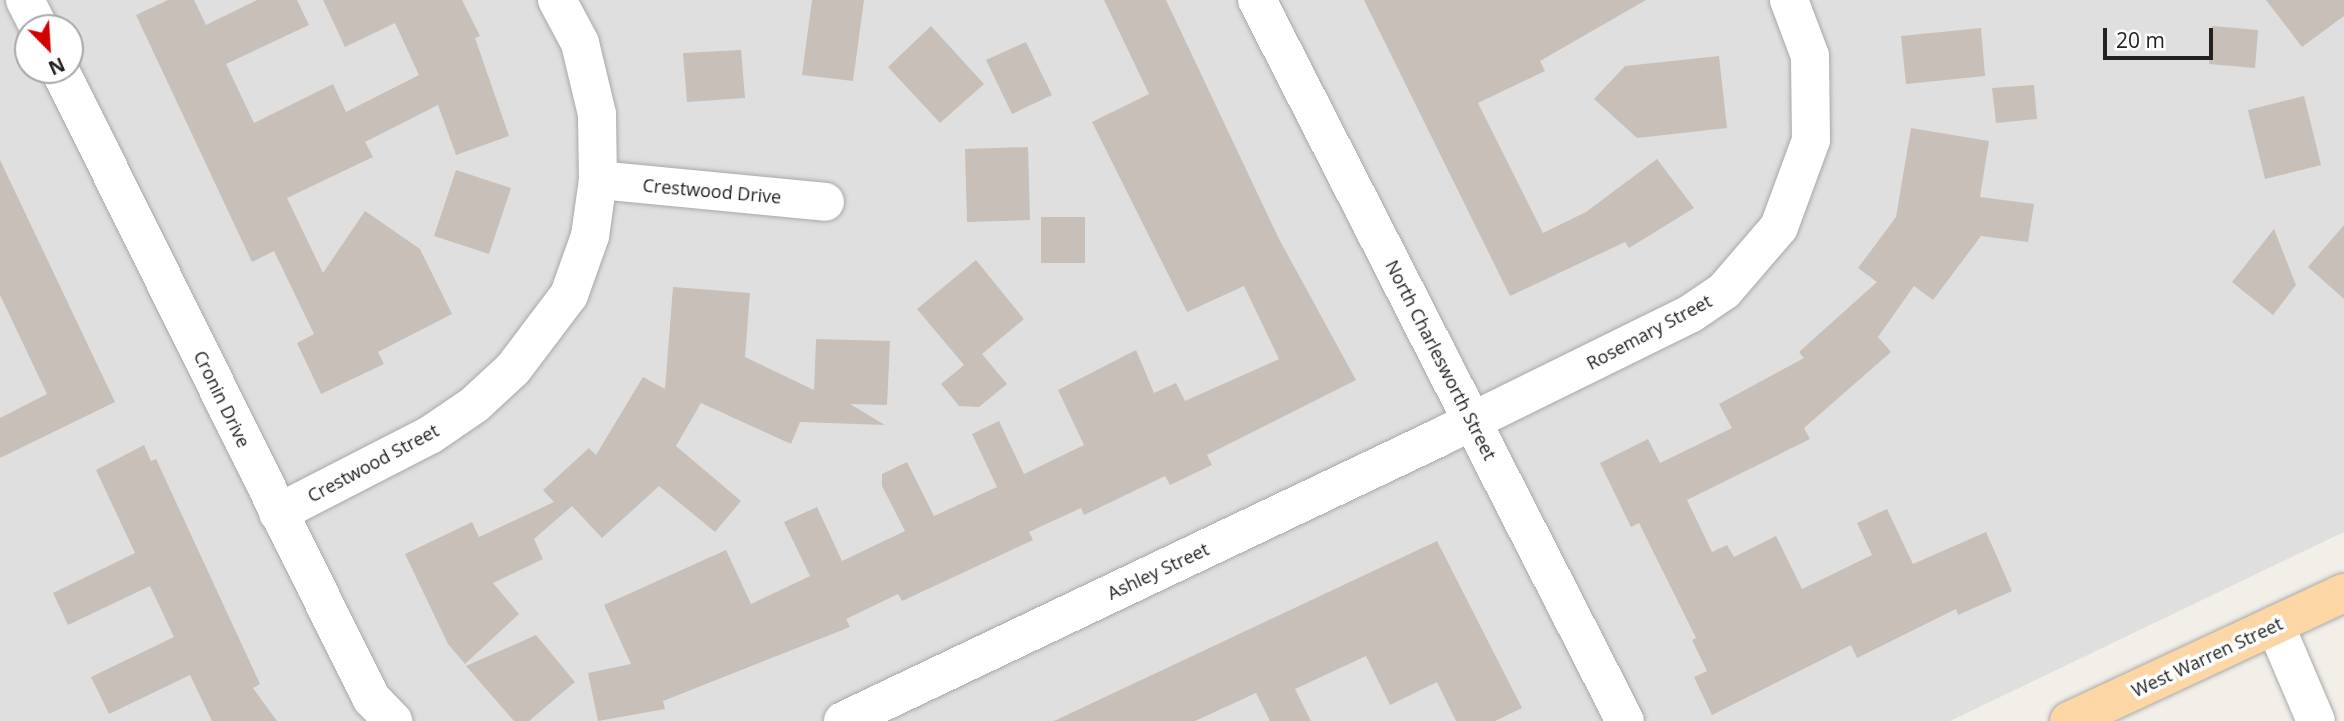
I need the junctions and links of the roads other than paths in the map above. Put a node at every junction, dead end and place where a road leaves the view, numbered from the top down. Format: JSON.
{"nodes":[{"id":1,"x":557,"y":0,"type":"edge"},
{"id":2,"x":1257,"y":0,"type":"edge"},
{"id":3,"x":1789,"y":0,"type":"edge"},
{"id":4,"x":67,"y":84,"type":"edge"},
{"id":5,"x":598,"y":180,"type":"junction"},
{"id":6,"x":825,"y":202,"type":"dead end"},
{"id":7,"x":1472,"y":421,"type":"junction"},
{"id":8,"x":278,"y":513,"type":"junction"},
{"id":9,"x":2344,"y":593,"type":"edge"},
{"id":10,"x":2275,"y":625,"type":"junction"},
{"id":11,"x":394,"y":721,"type":"edge"},
{"id":12,"x":843,"y":721,"type":"edge"},
{"id":13,"x":1625,"y":721,"type":"edge"},
{"id":14,"x":2069,"y":721,"type":"edge"},
{"id":15,"x":2316,"y":721,"type":"edge"}],
"edges":[{"from":1,"to":5,"type":"street","name":"Crestwood Street"},
{"from":2,"to":7,"type":"street","name":"North Charlesworth Street"},
{"from":3,"to":7,"type":"street","name":"Rosemary Street"},
{"from":4,"to":8,"type":"street","name":"Cronin Drive"},
{"from":5,"to":6,"type":"street","name":"Crestwood Drive"},
{"from":5,"to":8,"type":"street","name":"Crestwood Street"},
{"from":7,"to":12,"type":"street","name":"Ashley Street"},
{"from":7,"to":13,"type":"street","name":"North Charlesworth Street"},
{"from":8,"to":11,"type":"street","name":"Cronin Drive"},
{"from":9,"to":10,"type":"main road","name":"West Warren Street"},
{"from":10,"to":14,"type":"main road","name":"West Warren Street"},
{"from":10,"to":15,"type":"street"}]}
